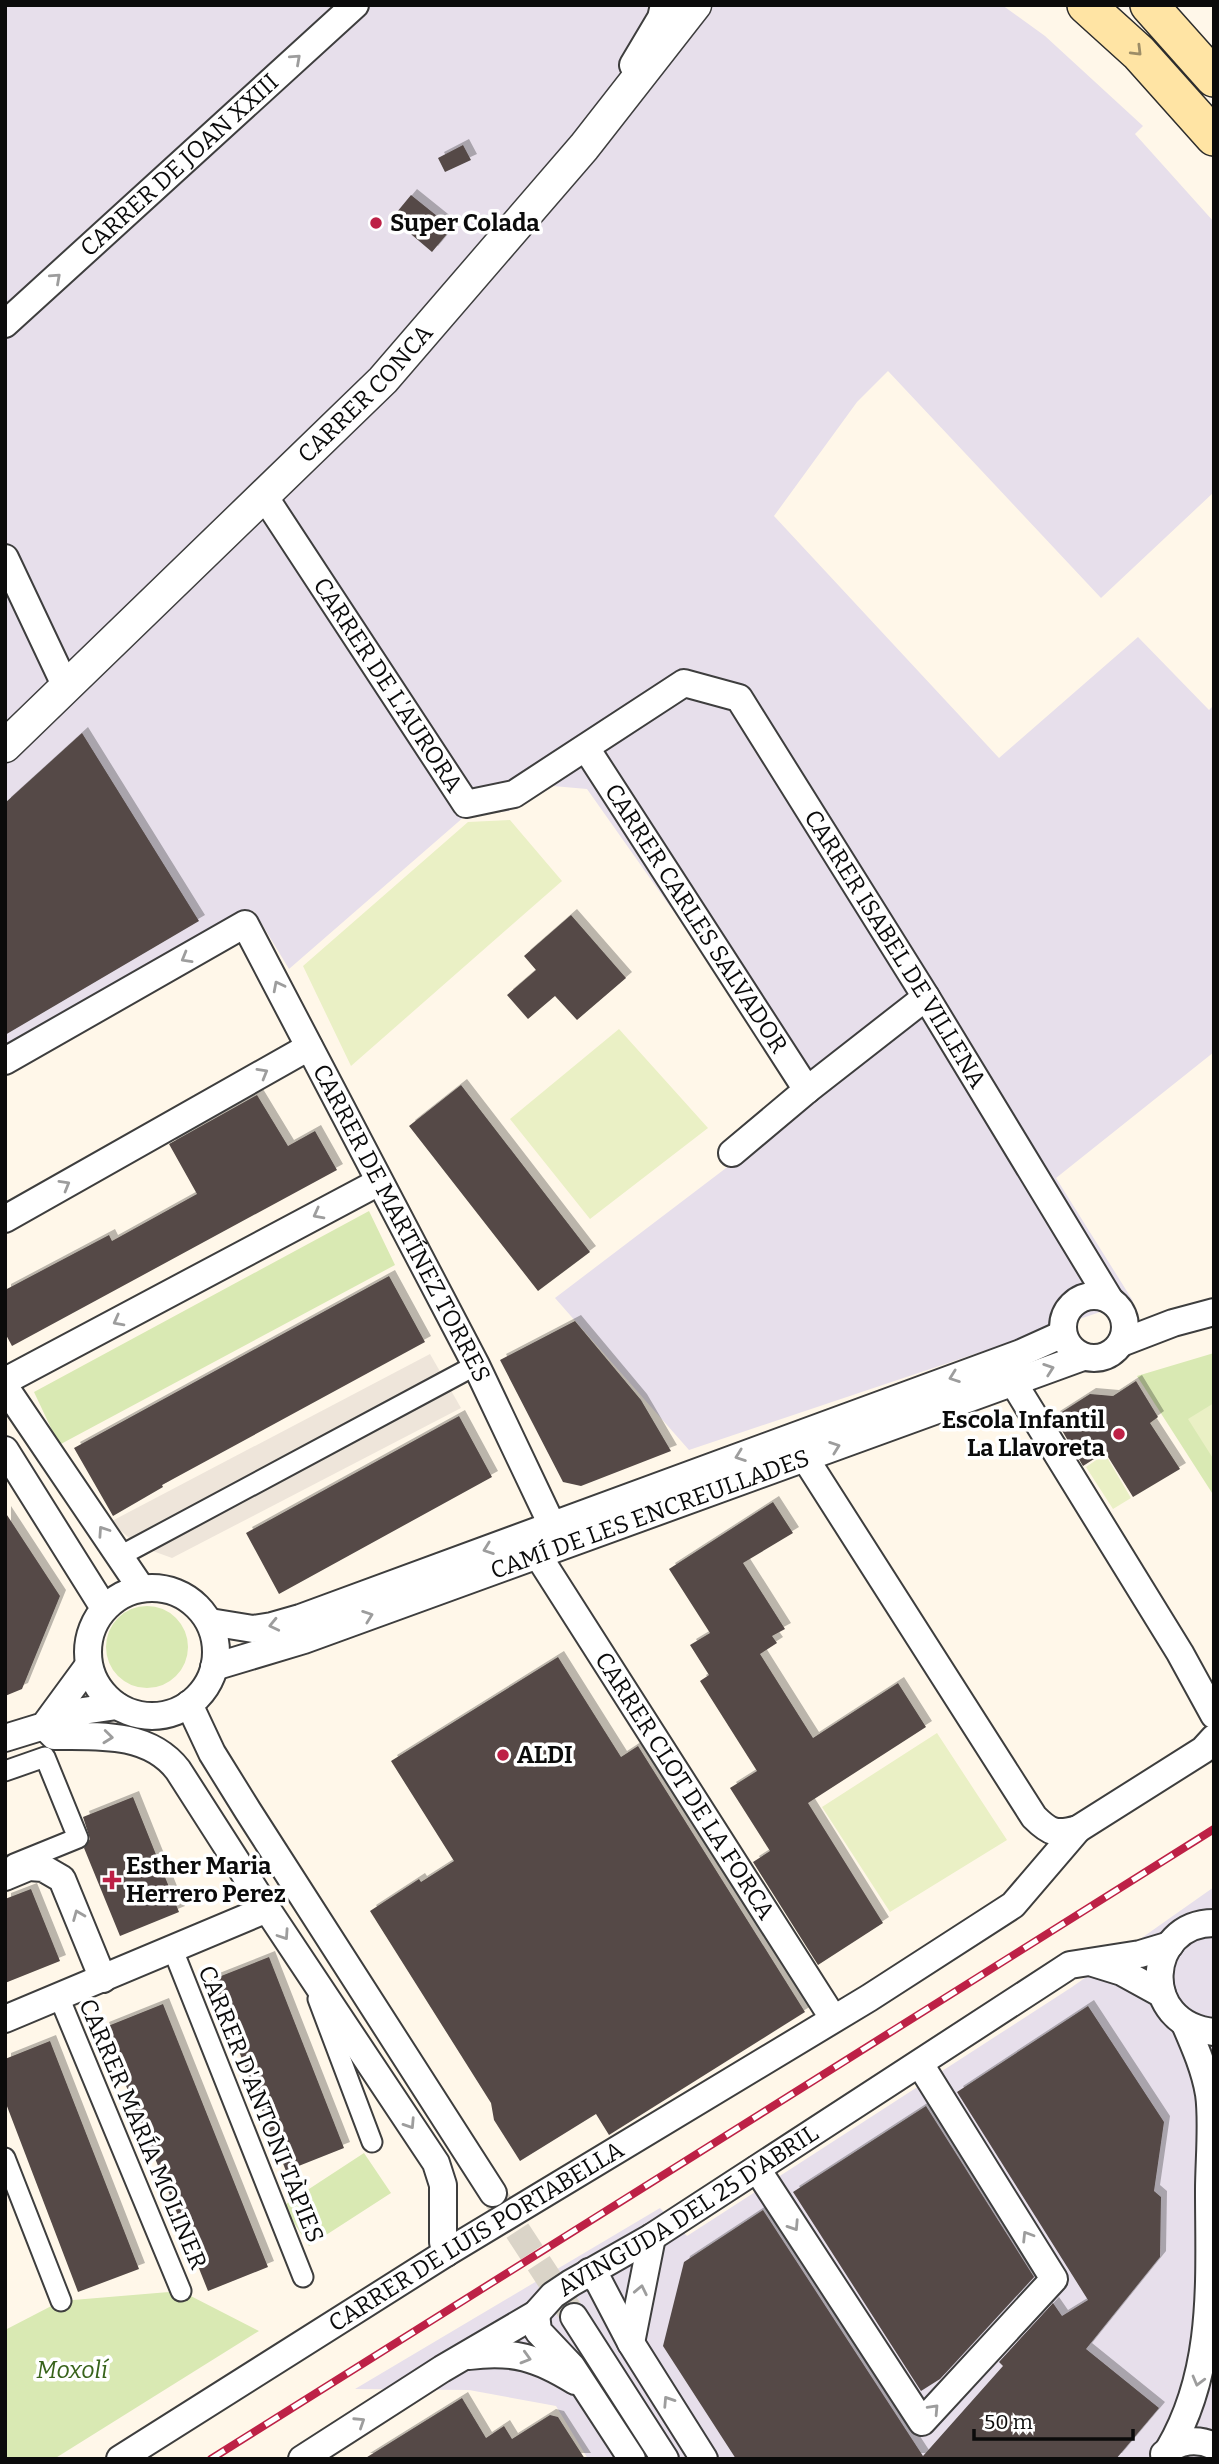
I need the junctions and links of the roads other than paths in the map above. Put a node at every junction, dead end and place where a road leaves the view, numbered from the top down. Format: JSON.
{"nodes":[{"id":1,"x":355,"y":5,"type":"edge"},
{"id":2,"x":1086,"y":5,"type":"edge"},
{"id":3,"x":1149,"y":5,"type":"edge"},
{"id":4,"x":686,"y":7,"type":"edge"},
{"id":5,"x":1214,"y":78,"type":"edge"},
{"id":6,"x":1214,"y":137,"type":"edge"},
{"id":7,"x":5,"y":324,"type":"edge"},
{"id":8,"x":264,"y":496,"type":"junction"},
{"id":9,"x":5,"y":558,"type":"edge"},
{"id":10,"x":684,"y":683,"type":"joint"},
{"id":11,"x":66,"y":687,"type":"junction"},
{"id":12,"x":5,"y":746,"type":"edge"},
{"id":13,"x":586,"y":748,"type":"junction"},
{"id":14,"x":926,"y":997,"type":"junction"},
{"id":15,"x":309,"y":1047,"type":"junction"},
{"id":16,"x":5,"y":1061,"type":"edge"},
{"id":17,"x":807,"y":1090,"type":"junction"},
{"id":18,"x":732,"y":1153,"type":"dead end"},
{"id":19,"x":379,"y":1182,"type":"junction"},
{"id":20,"x":5,"y":1219,"type":"edge"},
{"id":21,"x":1081,"y":1250,"type":"junction"},
{"id":22,"x":1114,"y":1304,"type":"junction"},
{"id":23,"x":1214,"y":1311,"type":"edge"},
{"id":24,"x":1173,"y":1323,"type":"junction"},
{"id":25,"x":1064,"y":1324,"type":"junction"},
{"id":26,"x":1121,"y":1343,"type":"junction"},
{"id":27,"x":1083,"y":1357,"type":"junction"},
{"id":28,"x":476,"y":1365,"type":"junction"},
{"id":29,"x":5,"y":1381,"type":"edge"},
{"id":30,"x":1013,"y":1382,"type":"junction"},
{"id":31,"x":5,"y":1387,"type":"edge"},
{"id":32,"x":5,"y":1450,"type":"edge"},
{"id":33,"x":805,"y":1458,"type":"junction"},
{"id":34,"x":552,"y":1525,"type":"junction"},
{"id":35,"x":537,"y":1555,"type":"junction"},
{"id":36,"x":120,"y":1556,"type":"junction"},
{"id":37,"x":141,"y":1588,"type":"junction"},
{"id":38,"x":104,"y":1608,"type":"junction"},
{"id":39,"x":210,"y":1622,"type":"junction"},
{"id":40,"x":88,"y":1666,"type":"junction"},
{"id":41,"x":214,"y":1667,"type":"junction"},
{"id":42,"x":189,"y":1704,"type":"junction"},
{"id":43,"x":117,"y":1706,"type":"junction"},
{"id":44,"x":1214,"y":1715,"type":"edge"},
{"id":45,"x":44,"y":1726,"type":"junction"},
{"id":46,"x":10,"y":1737,"type":"edge"},
{"id":47,"x":1214,"y":1738,"type":"edge"},
{"id":48,"x":5,"y":1771,"type":"edge"},
{"id":49,"x":1078,"y":1829,"type":"junction"},
{"id":50,"x":5,"y":1867,"type":"edge"},
{"id":51,"x":5,"y":1877,"type":"edge"},
{"id":52,"x":267,"y":1909,"type":"junction"},
{"id":53,"x":1214,"y":1923,"type":"edge"},
{"id":54,"x":1170,"y":1945,"type":"junction"},
{"id":55,"x":173,"y":1950,"type":"junction"},
{"id":56,"x":1077,"y":1962,"type":"junction"},
{"id":57,"x":306,"y":1966,"type":"junction"},
{"id":58,"x":103,"y":1979,"type":"junction"},
{"id":59,"x":1162,"y":1994,"type":"junction"},
{"id":60,"x":59,"y":1997,"type":"junction"},
{"id":61,"x":833,"y":2018,"type":"junction"},
{"id":62,"x":5,"y":2019,"type":"edge"},
{"id":63,"x":1185,"y":2024,"type":"junction"},
{"id":64,"x":1214,"y":2032,"type":"edge"},
{"id":65,"x":920,"y":2064,"type":"junction"},
{"id":66,"x":372,"y":2142,"type":"dead end"},
{"id":67,"x":5,"y":2158,"type":"edge"},
{"id":68,"x":757,"y":2169,"type":"junction"},
{"id":69,"x":493,"y":2193,"type":"tunnel mouth"},
{"id":70,"x":652,"y":2237,"type":"junction"},
{"id":71,"x":446,"y":2253,"type":"junction"},
{"id":72,"x":589,"y":2272,"type":"junction"},
{"id":73,"x":303,"y":2277,"type":"dead end"},
{"id":74,"x":181,"y":2291,"type":"dead end"},
{"id":75,"x":61,"y":2301,"type":"dead end"},
{"id":76,"x":537,"y":2314,"type":"junction"},
{"id":77,"x":574,"y":2317,"type":"tunnel mouth"},
{"id":78,"x":631,"y":2343,"type":"junction"},
{"id":79,"x":461,"y":2358,"type":"junction"},
{"id":80,"x":585,"y":2387,"type":"junction"},
{"id":81,"x":1214,"y":2446,"type":"edge"},
{"id":82,"x":1165,"y":2454,"type":"edge"},
{"id":83,"x":120,"y":2459,"type":"edge"},
{"id":84,"x":302,"y":2459,"type":"edge"},
{"id":85,"x":632,"y":2459,"type":"edge"},
{"id":86,"x":665,"y":2459,"type":"edge"},
{"id":87,"x":704,"y":2459,"type":"edge"}],
"edges":[{"from":7,"to":1,"type":"street","name":"CARRER DE JOAN XXIII","one_way":true},
{"from":2,"to":6,"type":"main road","one_way":true},
{"from":3,"to":5,"type":"main road"},
{"from":4,"to":8,"type":"street","name":"CARRER CONCA"},
{"from":8,"to":11,"type":"street","name":"CARRER CONCA"},
{"from":8,"to":13,"type":"street","name":"CARRER DE L'AURORA"},
{"from":9,"to":11,"type":"street"},
{"from":10,"to":13,"type":"street","name":"CARRER DE L'AURORA"},
{"from":10,"to":14,"type":"street","name":"CARRER ISABEL DE VILLENA"},
{"from":11,"to":12,"type":"street","name":"CARRER CONCA"},
{"from":13,"to":17,"type":"street","name":"CARRER CARLES SALVADOR"},
{"from":14,"to":17,"type":"street"},
{"from":14,"to":21,"type":"street","name":"CARRER ISABEL DE VILLENA"},
{"from":15,"to":16,"type":"street","name":"CARRER DE MARTÍNEZ TORRES","one_way":true},
{"from":15,"to":19,"type":"street","name":"CARRER DE MARTÍNEZ TORRES"},
{"from":20,"to":15,"type":"street","one_way":true},
{"from":17,"to":18,"type":"street"},
{"from":19,"to":28,"type":"street","name":"CARRER DE MARTÍNEZ TORRES"},
{"from":19,"to":29,"type":"street","one_way":true},
{"from":21,"to":22,"type":"street","name":"CARRER ISABEL DE VILLENA"},
{"from":21,"to":25,"type":"street"},
{"from":22,"to":24,"type":"street"},
{"from":22,"to":25,"type":"street"},
{"from":22,"to":26,"type":"street"},
{"from":23,"to":24,"type":"street"},
{"from":24,"to":26,"type":"street"},
{"from":25,"to":27,"type":"street"},
{"from":25,"to":34,"type":"street","name":"CAMÍ DE LES ENCREULLADES","one_way":true},
{"from":26,"to":27,"type":"street"},
{"from":30,"to":27,"type":"street","name":"CAMÍ DE LES ENCREULLADES","one_way":true},
{"from":28,"to":34,"type":"street","name":"CARRER DE MARTÍNEZ TORRES"},
{"from":28,"to":36,"type":"street"},
{"from":33,"to":30,"type":"street","name":"CAMÍ DE LES ENCREULLADES","one_way":true},
{"from":30,"to":44,"type":"street"},
{"from":36,"to":31,"type":"street","one_way":true},
{"from":32,"to":38,"type":"street"},
{"from":33,"to":35,"type":"street","name":"CAMÍ DE LES ENCREULLADES"},
{"from":33,"to":49,"type":"street"},
{"from":34,"to":39,"type":"street","name":"CAMÍ DE LES ENCREULLADES","one_way":true},
{"from":41,"to":35,"type":"street","name":"CAMÍ DE LES ENCREULLADES","one_way":true},
{"from":35,"to":61,"type":"street","name":"CARRER CLOT DE LA FORCA"},
{"from":36,"to":37,"type":"street"},
{"from":37,"to":38,"type":"street"},
{"from":37,"to":39,"type":"street"},
{"from":38,"to":40,"type":"street"},
{"from":39,"to":41,"type":"street"},
{"from":40,"to":43,"type":"street"},
{"from":40,"to":45,"type":"street"},
{"from":41,"to":42,"type":"street"},
{"from":42,"to":43,"type":"street"},
{"from":42,"to":69,"type":"street"},
{"from":43,"to":45,"type":"street"},
{"from":45,"to":46,"type":"street"},
{"from":45,"to":52,"type":"street","one_way":true},
{"from":47,"to":49,"type":"street","name":"CARRER DE LUIS PORTABELLA"},
{"from":48,"to":50,"type":"street"},
{"from":49,"to":61,"type":"street","name":"CARRER DE LUIS PORTABELLA"},
{"from":58,"to":51,"type":"street","one_way":true},
{"from":52,"to":55,"type":"street"},
{"from":52,"to":57,"type":"street","one_way":true},
{"from":53,"to":54,"type":"street","name":"AVINGUDA DEL 25 D'ABRIL"},
{"from":54,"to":56,"type":"street","name":"AVINGUDA DEL 25 D'ABRIL"},
{"from":54,"to":59,"type":"street"},
{"from":55,"to":58,"type":"street"},
{"from":55,"to":73,"type":"street","name":"CARRER D'ANTONI TÀPIES"},
{"from":56,"to":59,"type":"street"},
{"from":56,"to":65,"type":"street","name":"AVINGUDA DEL 25 D'ABRIL"},
{"from":57,"to":66,"type":"street"},
{"from":57,"to":71,"type":"street","one_way":true},
{"from":58,"to":60,"type":"street"},
{"from":59,"to":63,"type":"street"},
{"from":60,"to":62,"type":"street"},
{"from":60,"to":74,"type":"street","name":"CARRER MARÍA MOLINER"},
{"from":61,"to":71,"type":"street","name":"CARRER DE LUIS PORTABELLA"},
{"from":63,"to":64,"type":"street"},
{"from":63,"to":82,"type":"street","one_way":true},
{"from":65,"to":68,"type":"street","name":"AVINGUDA DEL 25 D'ABRIL"},
{"from":68,"to":65,"type":"street","one_way":true},
{"from":67,"to":75,"type":"street"},
{"from":68,"to":70,"type":"street","name":"AVINGUDA DEL 25 D'ABRIL"},
{"from":70,"to":72,"type":"street","name":"AVINGUDA DEL 25 D'ABRIL"},
{"from":78,"to":70,"type":"street","one_way":true},
{"from":71,"to":83,"type":"street","name":"CARRER DE LUIS PORTABELLA"},
{"from":72,"to":76,"type":"street","name":"AVINGUDA DEL 25 D'ABRIL"},
{"from":72,"to":78,"type":"street"},
{"from":76,"to":79,"type":"street","name":"AVINGUDA DEL 25 D'ABRIL"},
{"from":76,"to":80,"type":"street"},
{"from":77,"to":86,"type":"street"},
{"from":87,"to":78,"type":"street","one_way":true},
{"from":79,"to":80,"type":"street","one_way":true},
{"from":84,"to":79,"type":"street","name":"AVINGUDA DEL 25 D'ABRIL","one_way":true},
{"from":80,"to":85,"type":"street"},
{"from":81,"to":82,"type":"street"}]}
